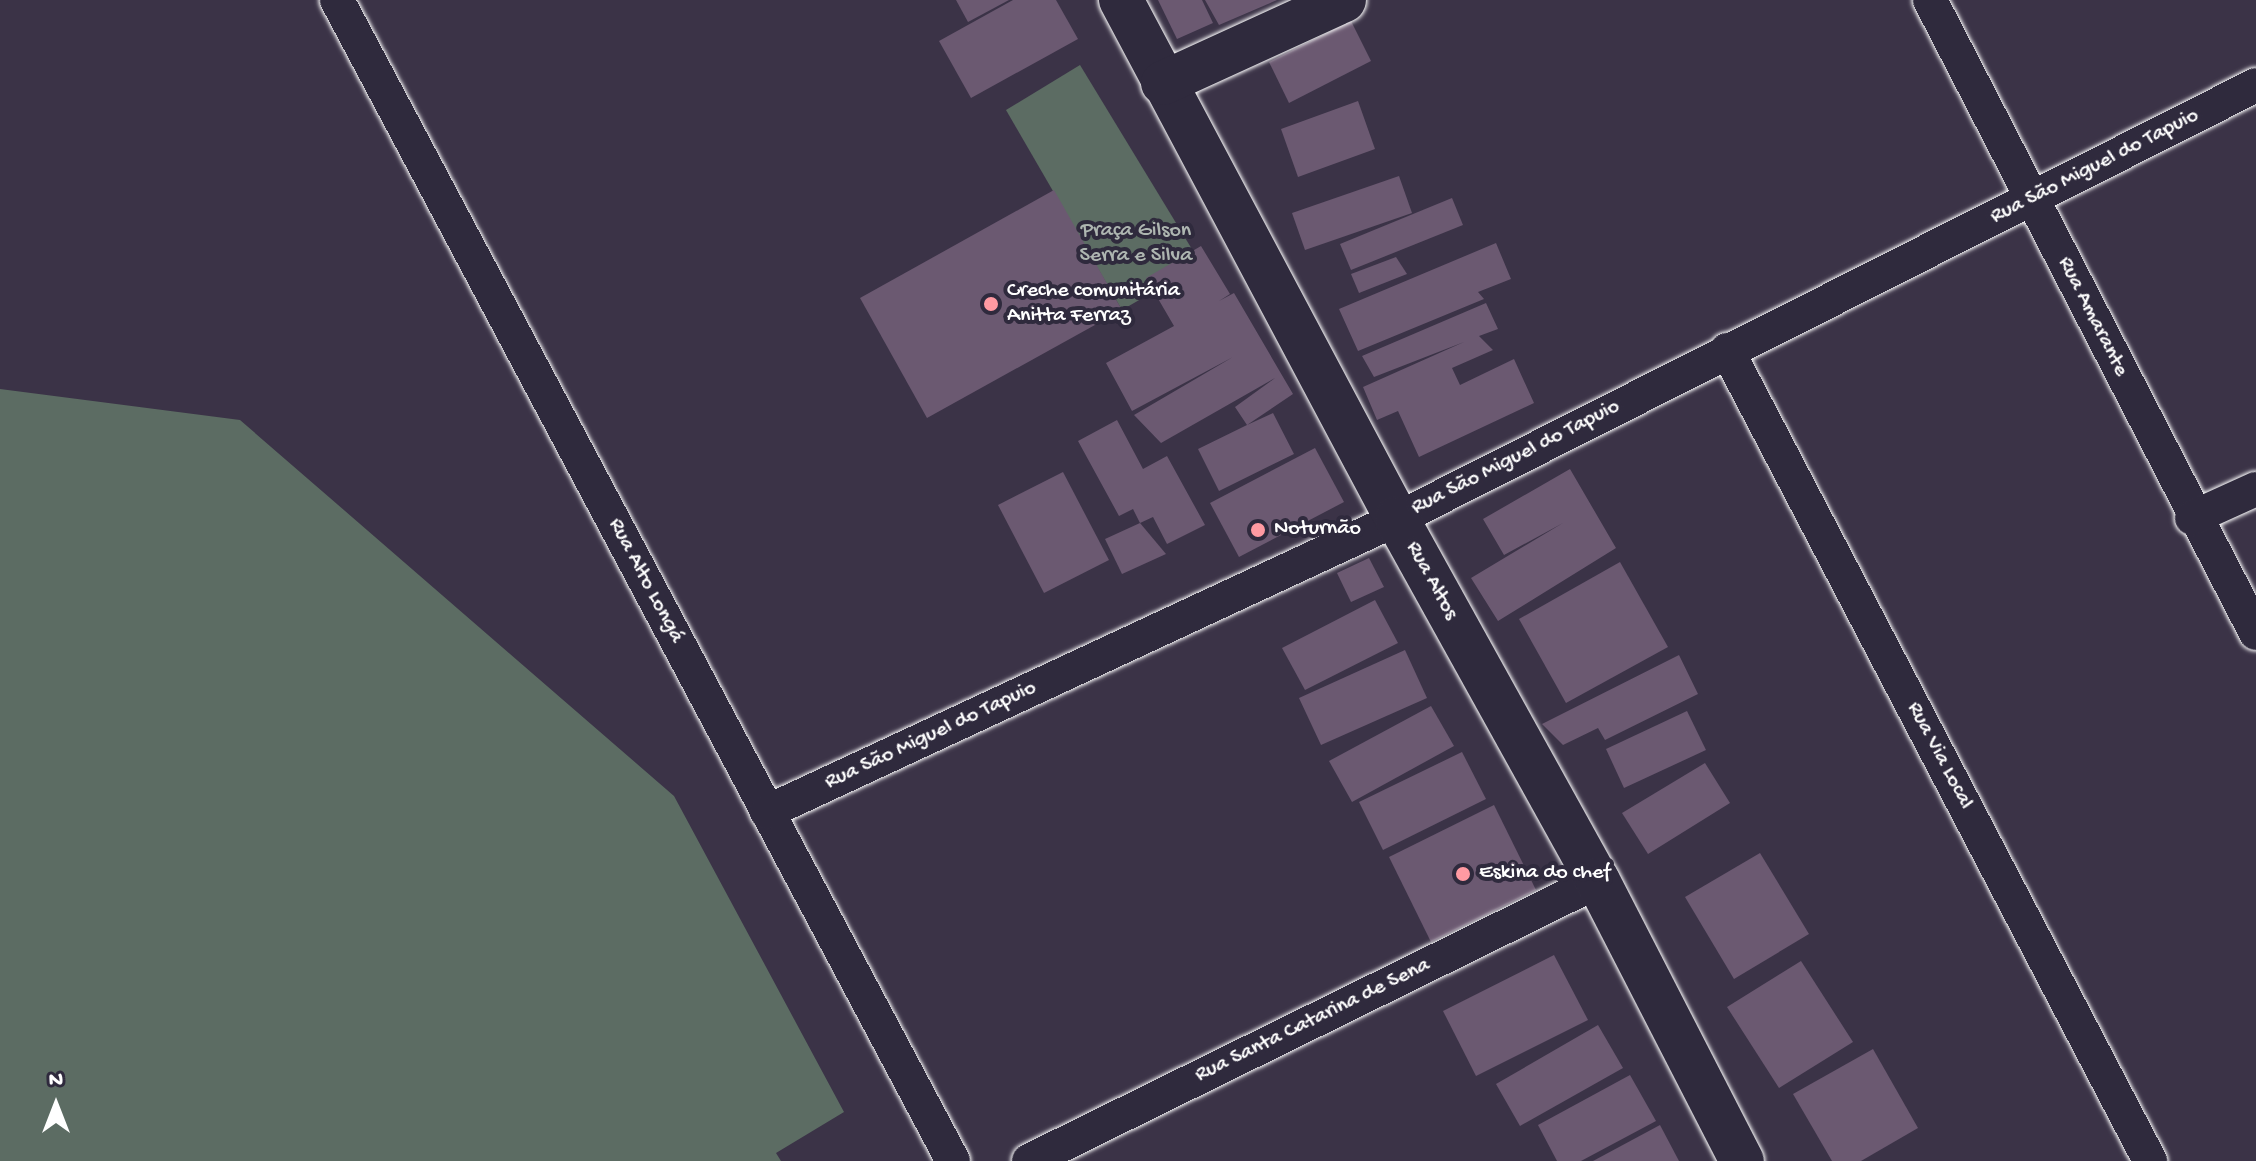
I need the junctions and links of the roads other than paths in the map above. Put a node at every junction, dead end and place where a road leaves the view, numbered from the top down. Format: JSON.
{"nodes":[{"id":1,"x":337,"y":0,"type":"edge"},
{"id":2,"x":1121,"y":0,"type":"edge"},
{"id":3,"x":1344,"y":0,"type":"edge"},
{"id":4,"x":1930,"y":0,"type":"edge"},
{"id":5,"x":1163,"y":83,"type":"junction"},
{"id":6,"x":2256,"y":85,"type":"edge"},
{"id":7,"x":2034,"y":200,"type":"junction"},
{"id":8,"x":1727,"y":350,"type":"junction"},
{"id":9,"x":2256,"y":489,"type":"edge"},
{"id":10,"x":2192,"y":518,"type":"junction"},
{"id":11,"x":1397,"y":519,"type":"junction"},
{"id":12,"x":2256,"y":633,"type":"edge"},
{"id":13,"x":767,"y":812,"type":"junction"},
{"id":14,"x":1598,"y":881,"type":"junction"},
{"id":15,"x":953,"y":1161,"type":"edge"},
{"id":16,"x":1029,"y":1161,"type":"edge"},
{"id":17,"x":1742,"y":1161,"type":"edge"},
{"id":18,"x":2150,"y":1161,"type":"edge"}],
"edges":[{"from":1,"to":13,"type":"street","name":"Rua Alto Longá"},
{"from":2,"to":5,"type":"street","name":"Rua Altos"},
{"from":3,"to":5,"type":"street"},
{"from":4,"to":7,"type":"street","name":"Rua Amarante"},
{"from":5,"to":11,"type":"street","name":"Rua Altos"},
{"from":6,"to":7,"type":"street","name":"Rua São Miguel do Tapuio"},
{"from":7,"to":8,"type":"street","name":"Rua São Miguel do Tapuio"},
{"from":7,"to":10,"type":"street","name":"Rua Amarante"},
{"from":8,"to":11,"type":"street","name":"Rua São Miguel do Tapuio"},
{"from":8,"to":18,"type":"street","name":"Rua Via Local"},
{"from":9,"to":10,"type":"street"},
{"from":10,"to":12,"type":"street","name":"Rua Amarante"},
{"from":11,"to":13,"type":"street","name":"Rua São Miguel do Tapuio"},
{"from":11,"to":14,"type":"street","name":"Rua Altos"},
{"from":13,"to":15,"type":"street","name":"Rua Alto Longá"},
{"from":14,"to":16,"type":"street","name":"Rua Santa Catarina de Sena"},
{"from":14,"to":17,"type":"street","name":"Rua Altos"}]}
